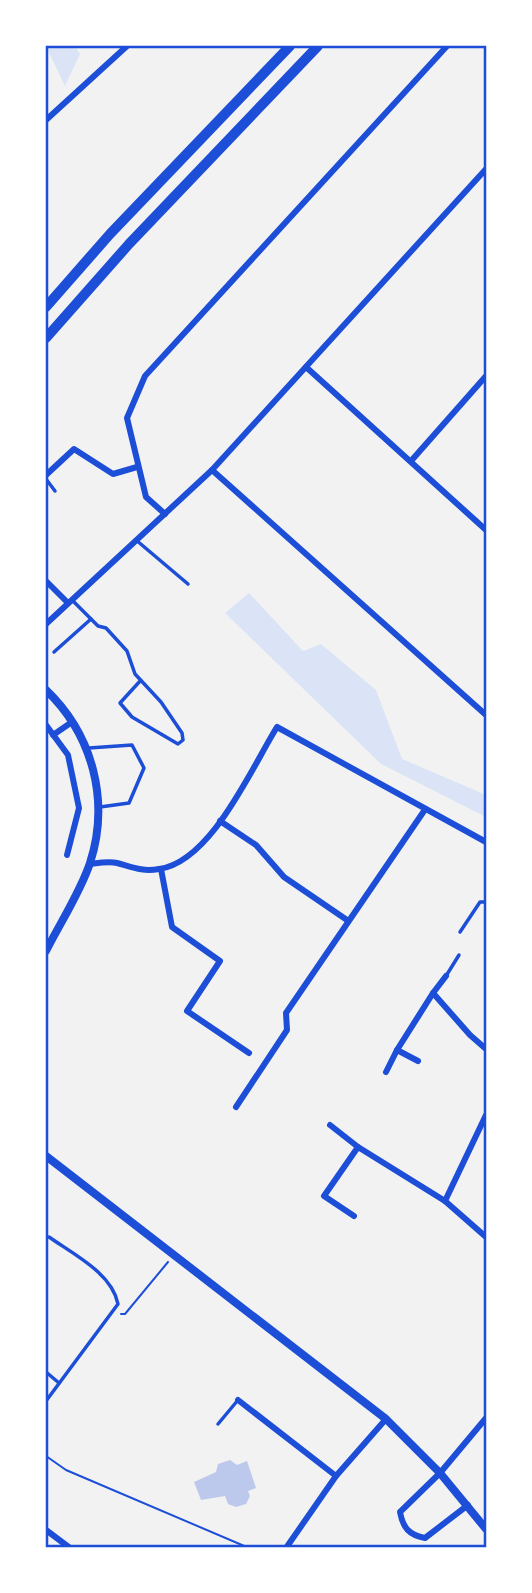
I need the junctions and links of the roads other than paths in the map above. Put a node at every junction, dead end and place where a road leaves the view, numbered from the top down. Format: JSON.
{"nodes":[{"id":1,"x":127,"y":46,"type":"edge"},
{"id":2,"x":290,"y":46,"type":"edge"},
{"id":3,"x":318,"y":46,"type":"edge"},
{"id":4,"x":447,"y":46,"type":"edge"},
{"id":5,"x":46,"y":120,"type":"edge"},
{"id":6,"x":486,"y":169,"type":"edge"},
{"id":7,"x":46,"y":307,"type":"edge"},
{"id":8,"x":46,"y":338,"type":"edge"},
{"id":9,"x":306,"y":367,"type":"junction"},
{"id":10,"x":486,"y":376,"type":"edge"},
{"id":11,"x":411,"y":461,"type":"junction"},
{"id":12,"x":137,"y":467,"type":"junction"},
{"id":13,"x":212,"y":470,"type":"junction"},
{"id":14,"x":46,"y":477,"type":"edge"},
{"id":15,"x":55,"y":491,"type":"dead end"},
{"id":16,"x":164,"y":514,"type":"junction"},
{"id":17,"x":486,"y":530,"type":"edge"},
{"id":18,"x":136,"y":540,"type":"junction"},
{"id":19,"x":46,"y":581,"type":"edge"},
{"id":20,"x":188,"y":584,"type":"dead end"},
{"id":21,"x":70,"y":601,"type":"junction"},
{"id":22,"x":91,"y":619,"type":"junction"},
{"id":23,"x":46,"y":624,"type":"edge"},
{"id":24,"x":54,"y":652,"type":"dead end"},
{"id":25,"x":141,"y":680,"type":"junction"},
{"id":26,"x":46,"y":690,"type":"edge"},
{"id":27,"x":486,"y":715,"type":"edge"},
{"id":28,"x":72,"y":722,"type":"junction"},
{"id":29,"x":46,"y":726,"type":"edge"},
{"id":30,"x":53,"y":735,"type":"junction"},
{"id":31,"x":89,"y":748,"type":"junction"},
{"id":32,"x":100,"y":807,"type":"junction"},
{"id":33,"x":424,"y":810,"type":"junction"},
{"id":34,"x":220,"y":821,"type":"junction"},
{"id":35,"x":486,"y":842,"type":"edge"},
{"id":36,"x":67,"y":855,"type":"dead end"},
{"id":37,"x":90,"y":864,"type":"junction"},
{"id":38,"x":161,"y":869,"type":"junction"},
{"id":39,"x":486,"y":902,"type":"edge"},
{"id":40,"x":346,"y":920,"type":"junction"},
{"id":41,"x":460,"y":932,"type":"dead end"},
{"id":42,"x":46,"y":951,"type":"edge"},
{"id":43,"x":459,"y":955,"type":"dead end"},
{"id":44,"x":446,"y":976,"type":"joint"},
{"id":45,"x":433,"y":993,"type":"junction"},
{"id":46,"x":397,"y":1049,"type":"junction"},
{"id":47,"x":486,"y":1049,"type":"edge"},
{"id":48,"x":249,"y":1053,"type":"dead end"},
{"id":49,"x":418,"y":1061,"type":"dead end"},
{"id":50,"x":386,"y":1072,"type":"dead end"},
{"id":51,"x":236,"y":1107,"type":"dead end"},
{"id":52,"x":486,"y":1115,"type":"edge"},
{"id":53,"x":330,"y":1125,"type":"dead end"},
{"id":54,"x":358,"y":1147,"type":"junction"},
{"id":55,"x":46,"y":1156,"type":"edge"},
{"id":56,"x":445,"y":1201,"type":"junction"},
{"id":57,"x":354,"y":1216,"type":"dead end"},
{"id":58,"x":49,"y":1237,"type":"dead end"},
{"id":59,"x":486,"y":1237,"type":"edge"},
{"id":60,"x":46,"y":1372,"type":"edge"},
{"id":61,"x":60,"y":1383,"type":"junction"},
{"id":62,"x":238,"y":1400,"type":"joint"},
{"id":63,"x":46,"y":1401,"type":"edge"},
{"id":64,"x":486,"y":1418,"type":"edge"},
{"id":65,"x":386,"y":1419,"type":"junction"},
{"id":66,"x":218,"y":1424,"type":"dead end"},
{"id":67,"x":440,"y":1474,"type":"junction"},
{"id":68,"x":336,"y":1476,"type":"junction"},
{"id":69,"x":468,"y":1505,"type":"junction"},
{"id":70,"x":486,"y":1529,"type":"edge"},
{"id":71,"x":46,"y":1530,"type":"edge"},
{"id":72,"x":70,"y":1548,"type":"edge"},
{"id":73,"x":286,"y":1548,"type":"edge"}],
"edges":[{"from":1,"to":5,"type":"street"},
{"from":2,"to":7,"type":"highway"},
{"from":3,"to":8,"type":"highway"},
{"from":4,"to":12,"type":"street"},
{"from":6,"to":9,"type":"street"},
{"from":9,"to":11,"type":"street"},
{"from":9,"to":13,"type":"street"},
{"from":10,"to":11,"type":"street"},
{"from":11,"to":17,"type":"street"},
{"from":12,"to":14,"type":"street"},
{"from":12,"to":16,"type":"street"},
{"from":13,"to":16,"type":"street"},
{"from":13,"to":27,"type":"street"},
{"from":14,"to":15,"type":"lane"},
{"from":16,"to":18,"type":"street"},
{"from":18,"to":20,"type":"lane"},
{"from":18,"to":21,"type":"street"},
{"from":19,"to":21,"type":"street"},
{"from":21,"to":22,"type":"lane"},
{"from":21,"to":23,"type":"street"},
{"from":22,"to":24,"type":"lane"},
{"from":22,"to":25,"type":"lane"},
{"from":25,"to":25,"type":"lane"},
{"from":26,"to":28,"type":"street"},
{"from":28,"to":30,"type":"street"},
{"from":28,"to":31,"type":"street"},
{"from":29,"to":30,"type":"street"},
{"from":30,"to":36,"type":"street"},
{"from":31,"to":32,"type":"street"},
{"from":31,"to":32,"type":"lane"},
{"from":32,"to":37,"type":"street"},
{"from":33,"to":34,"type":"street"},
{"from":33,"to":35,"type":"street"},
{"from":33,"to":40,"type":"street"},
{"from":34,"to":38,"type":"street"},
{"from":34,"to":40,"type":"street"},
{"from":37,"to":38,"type":"street"},
{"from":37,"to":42,"type":"street"},
{"from":38,"to":48,"type":"street"},
{"from":39,"to":41,"type":"lane"},
{"from":40,"to":51,"type":"street"},
{"from":43,"to":44,"type":"lane"},
{"from":44,"to":45,"type":"street"},
{"from":45,"to":46,"type":"street"},
{"from":45,"to":47,"type":"street"},
{"from":46,"to":49,"type":"street"},
{"from":46,"to":50,"type":"street"},
{"from":52,"to":56,"type":"street"},
{"from":53,"to":54,"type":"street"},
{"from":54,"to":56,"type":"street"},
{"from":54,"to":57,"type":"street"},
{"from":55,"to":65,"type":"street"},
{"from":56,"to":59,"type":"street"},
{"from":58,"to":61,"type":"lane"},
{"from":60,"to":61,"type":"lane"},
{"from":61,"to":63,"type":"lane"},
{"from":62,"to":66,"type":"lane"},
{"from":62,"to":68,"type":"street"},
{"from":64,"to":67,"type":"street"},
{"from":65,"to":67,"type":"street"},
{"from":65,"to":68,"type":"street"},
{"from":67,"to":69,"type":"street"},
{"from":67,"to":69,"type":"street"},
{"from":68,"to":73,"type":"street"},
{"from":69,"to":70,"type":"street"},
{"from":71,"to":72,"type":"street"}]}
